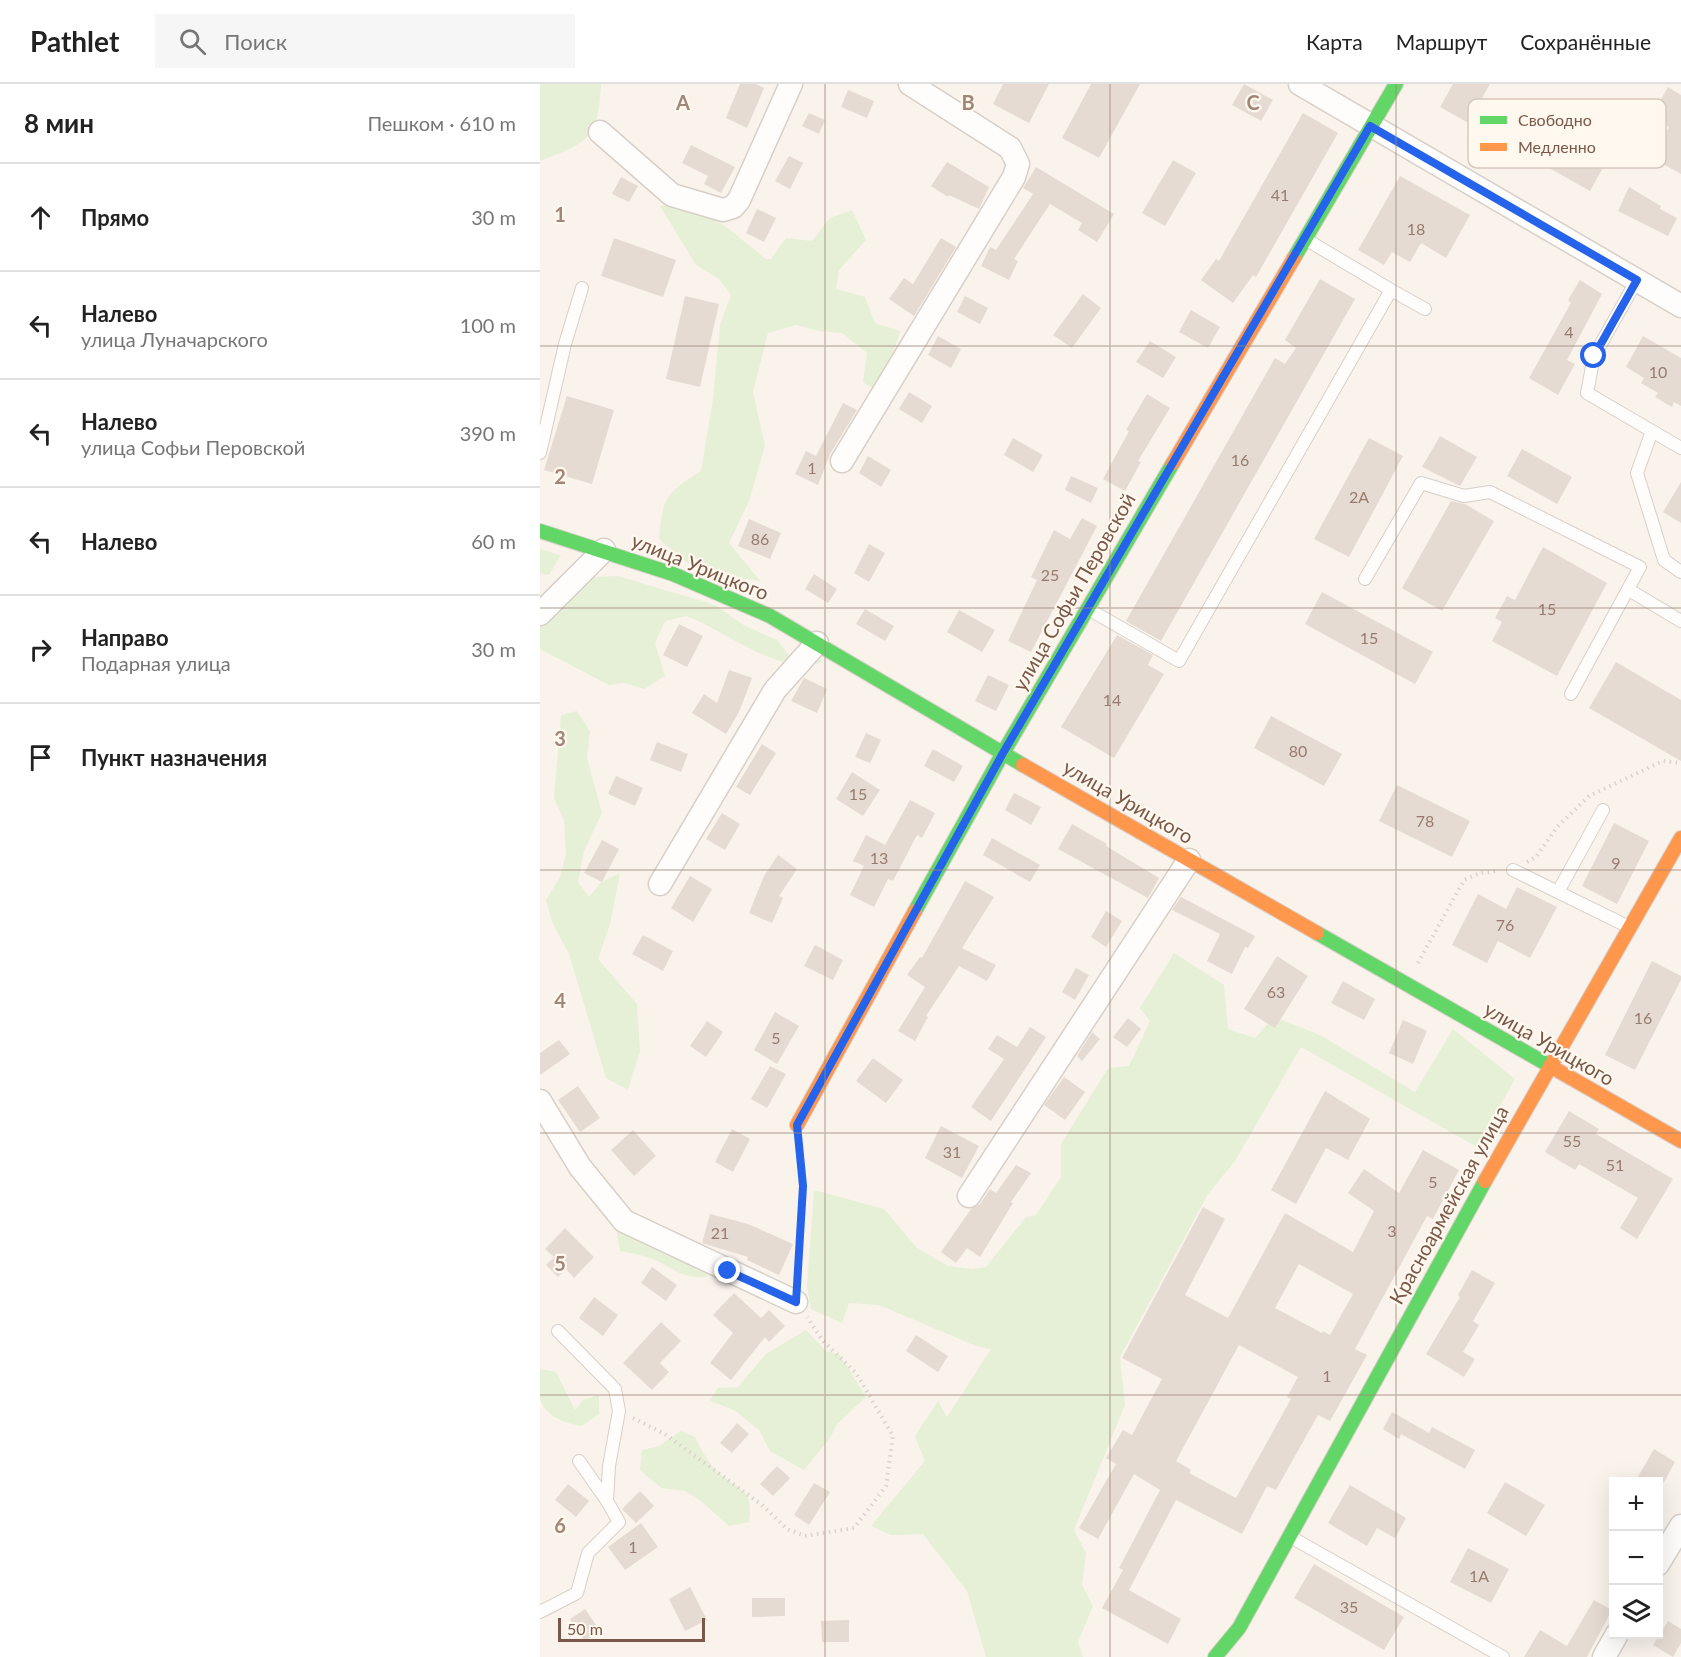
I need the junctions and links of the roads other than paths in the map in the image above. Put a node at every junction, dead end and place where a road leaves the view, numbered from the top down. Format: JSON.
{"nodes":[{"id":1,"x":791,"y":84,"type":"edge"},
{"id":2,"x":910,"y":84,"type":"edge"},
{"id":3,"x":1300,"y":84,"type":"edge"},
{"id":4,"x":1396,"y":84,"type":"edge"},
{"id":5,"x":1370,"y":126,"type":"junction"},
{"id":6,"x":600,"y":132,"type":"dead end"},
{"id":7,"x":1304,"y":238,"type":"junction"},
{"id":8,"x":1637,"y":280,"type":"junction"},
{"id":9,"x":582,"y":288,"type":"dead end"},
{"id":10,"x":1391,"y":290,"type":"junction"},
{"id":11,"x":1681,"y":306,"type":"edge"},
{"id":12,"x":1425,"y":309,"type":"dead end"},
{"id":13,"x":1652,"y":431,"type":"junction"},
{"id":14,"x":1681,"y":448,"type":"edge"},
{"id":15,"x":540,"y":453,"type":"edge"},
{"id":16,"x":842,"y":461,"type":"dead end"},
{"id":17,"x":540,"y":531,"type":"edge"},
{"id":18,"x":604,"y":550,"type":"junction"},
{"id":19,"x":1681,"y":572,"type":"edge"},
{"id":20,"x":1365,"y":579,"type":"dead end"},
{"id":21,"x":1629,"y":590,"type":"junction"},
{"id":22,"x":1088,"y":608,"type":"junction"},
{"id":23,"x":540,"y":614,"type":"edge"},
{"id":24,"x":1681,"y":621,"type":"edge"},
{"id":25,"x":817,"y":643,"type":"junction"},
{"id":26,"x":1571,"y":694,"type":"dead end"},
{"id":27,"x":1003,"y":753,"type":"junction"},
{"id":28,"x":1603,"y":810,"type":"dead end"},
{"id":29,"x":1681,"y":838,"type":"edge"},
{"id":30,"x":1189,"y":860,"type":"junction"},
{"id":31,"x":1513,"y":870,"type":"road end"},
{"id":32,"x":660,"y":884,"type":"dead end"},
{"id":33,"x":1558,"y":892,"type":"junction"},
{"id":34,"x":1630,"y":927,"type":"junction"},
{"id":35,"x":1550,"y":1066,"type":"junction"},
{"id":36,"x":540,"y":1101,"type":"edge"},
{"id":37,"x":797,"y":1125,"type":"road end"},
{"id":38,"x":1681,"y":1141,"type":"edge"},
{"id":39,"x":969,"y":1196,"type":"dead end"},
{"id":40,"x":796,"y":1302,"type":"road end"},
{"id":41,"x":558,"y":1331,"type":"dead end"},
{"id":42,"x":579,"y":1461,"type":"dead end"},
{"id":43,"x":607,"y":1502,"type":"junction"},
{"id":44,"x":1681,"y":1526,"type":"edge"},
{"id":45,"x":1288,"y":1535,"type":"junction"},
{"id":46,"x":1663,"y":1557,"type":"edge"},
{"id":47,"x":1256,"y":1593,"type":"junction"},
{"id":48,"x":540,"y":1612,"type":"edge"},
{"id":49,"x":1615,"y":1639,"type":"edge"},
{"id":50,"x":1249,"y":1642,"type":"dead end"},
{"id":51,"x":1215,"y":1657,"type":"edge"},
{"id":52,"x":1503,"y":1657,"type":"edge"},
{"id":53,"x":1604,"y":1657,"type":"edge"}],
"edges":[{"from":1,"to":6,"type":"street"},
{"from":2,"to":16,"type":"street"},
{"from":3,"to":5,"type":"street"},
{"from":4,"to":5,"type":"main road","name":"улица Софьи Перовской"},
{"from":5,"to":7,"type":"main road","name":"улица Софьи Перовской"},
{"from":5,"to":8,"type":"street"},
{"from":7,"to":10,"type":"lane"},
{"from":7,"to":22,"type":"main road","name":"улица Софьи Перовской"},
{"from":8,"to":11,"type":"street"},
{"from":8,"to":13,"type":"lane"},
{"from":9,"to":15,"type":"lane"},
{"from":10,"to":12,"type":"lane"},
{"from":10,"to":22,"type":"lane"},
{"from":13,"to":14,"type":"lane"},
{"from":13,"to":19,"type":"lane"},
{"from":17,"to":18,"type":"main road","name":"улица Урицкого"},
{"from":18,"to":23,"type":"street"},
{"from":18,"to":25,"type":"main road","name":"улица Урицкого"},
{"from":20,"to":21,"type":"lane"},
{"from":21,"to":24,"type":"lane"},
{"from":21,"to":26,"type":"lane"},
{"from":22,"to":27,"type":"main road","name":"улица Софьи Перовской"},
{"from":25,"to":27,"type":"main road","name":"улица Урицкого"},
{"from":25,"to":32,"type":"street"},
{"from":27,"to":30,"type":"main road","name":"улица Урицкого"},
{"from":27,"to":37,"type":"main road","name":"улица Софьи Перовской"},
{"from":28,"to":33,"type":"lane"},
{"from":29,"to":34,"type":"main road","name":"Красноармейская улица"},
{"from":30,"to":35,"type":"main road","name":"улица Урицкого"},
{"from":30,"to":39,"type":"street"},
{"from":31,"to":33,"type":"lane"},
{"from":33,"to":34,"type":"lane"},
{"from":34,"to":35,"type":"main road","name":"Красноармейская улица"},
{"from":35,"to":38,"type":"main road","name":"улица Урицкого"},
{"from":35,"to":45,"type":"main road","name":"Красноармейская улица"},
{"from":36,"to":40,"type":"street"},
{"from":41,"to":43,"type":"lane"},
{"from":42,"to":43,"type":"lane"},
{"from":43,"to":48,"type":"lane"},
{"from":44,"to":46,"type":"street"},
{"from":45,"to":47,"type":"main road","name":"Красноармейская улица"},
{"from":45,"to":52,"type":"lane"},
{"from":47,"to":50,"type":"main road"},
{"from":47,"to":51,"type":"main road"},
{"from":49,"to":53,"type":"street"}]}
